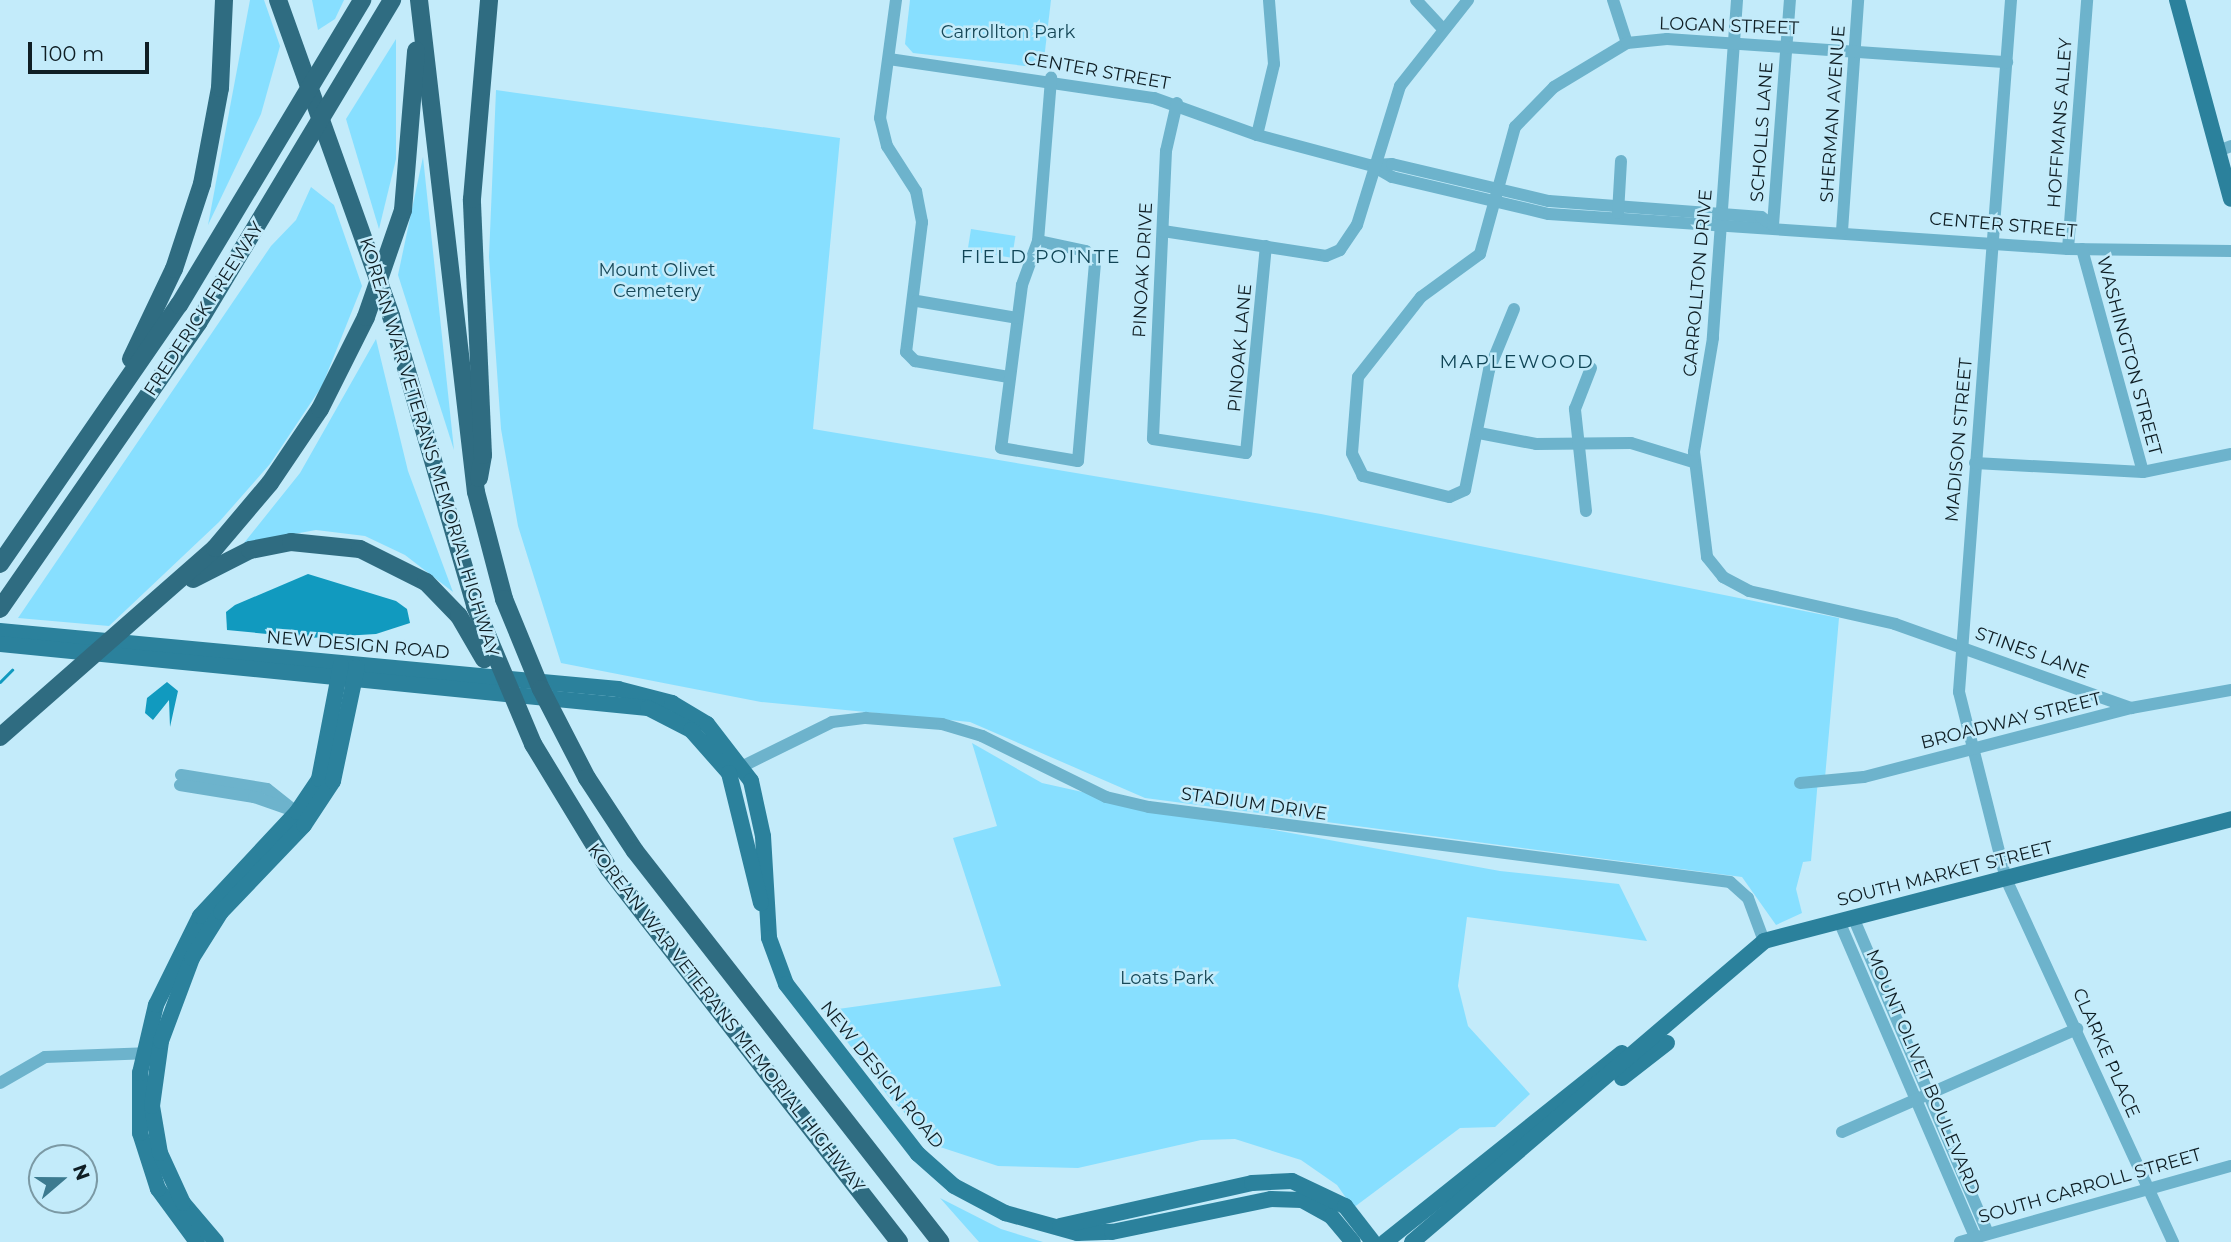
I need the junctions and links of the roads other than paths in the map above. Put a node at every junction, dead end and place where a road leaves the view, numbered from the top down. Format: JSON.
{"nodes":[{"id":1,"x":224,"y":0,"type":"edge"},
{"id":2,"x":278,"y":0,"type":"edge"},
{"id":3,"x":286,"y":0,"type":"edge"},
{"id":4,"x":362,"y":0,"type":"edge"},
{"id":5,"x":392,"y":0,"type":"edge"},
{"id":6,"x":489,"y":0,"type":"edge"},
{"id":7,"x":896,"y":0,"type":"edge"},
{"id":8,"x":1269,"y":0,"type":"edge"},
{"id":9,"x":1416,"y":0,"type":"edge"},
{"id":10,"x":1468,"y":0,"type":"edge"},
{"id":11,"x":1613,"y":0,"type":"edge"},
{"id":12,"x":1737,"y":0,"type":"edge"},
{"id":13,"x":1790,"y":0,"type":"edge"},
{"id":14,"x":1858,"y":0,"type":"edge"},
{"id":15,"x":2011,"y":0,"type":"edge"},
{"id":16,"x":2087,"y":0,"type":"edge"},
{"id":17,"x":2177,"y":0,"type":"edge"},
{"id":18,"x":419,"y":3,"type":"edge"},
{"id":19,"x":1443,"y":29,"type":"junction"},
{"id":20,"x":1734,"y":42,"type":"junction"},
{"id":21,"x":1627,"y":43,"type":"junction"},
{"id":22,"x":1786,"y":45,"type":"junction"},
{"id":23,"x":1855,"y":51,"type":"junction"},
{"id":24,"x":890,"y":59,"type":"junction"},
{"id":25,"x":300,"y":62,"type":"junction"},
{"id":26,"x":2007,"y":62,"type":"junction"},
{"id":27,"x":1051,"y":78,"type":"junction"},
{"id":28,"x":1177,"y":103,"type":"junction"},
{"id":29,"x":1257,"y":135,"type":"junction"},
{"id":30,"x":2225,"y":148,"type":"edge"},
{"id":31,"x":1621,"y":161,"type":"dead end"},
{"id":32,"x":1373,"y":166,"type":"junction"},
{"id":33,"x":1495,"y":198,"type":"junction"},
{"id":34,"x":2231,"y":199,"type":"edge"},
{"id":35,"x":1618,"y":214,"type":"junction"},
{"id":36,"x":1722,"y":214,"type":"junction"},
{"id":37,"x":1773,"y":225,"type":"junction"},
{"id":38,"x":1721,"y":228,"type":"junction"},
{"id":39,"x":1842,"y":230,"type":"junction"},
{"id":40,"x":1163,"y":231,"type":"junction"},
{"id":41,"x":1038,"y":241,"type":"junction"},
{"id":42,"x":1992,"y":242,"type":"junction"},
{"id":43,"x":1266,"y":246,"type":"junction"},
{"id":44,"x":2068,"y":249,"type":"junction"},
{"id":45,"x":2082,"y":249,"type":"junction"},
{"id":46,"x":2231,"y":251,"type":"edge"},
{"id":47,"x":917,"y":301,"type":"junction"},
{"id":48,"x":1514,"y":309,"type":"dead end"},
{"id":49,"x":1017,"y":318,"type":"junction"},
{"id":50,"x":1591,"y":368,"type":"dead end"},
{"id":51,"x":1009,"y":377,"type":"junction"},
{"id":52,"x":1479,"y":433,"type":"junction"},
{"id":53,"x":1577,"y":441,"type":"junction"},
{"id":54,"x":78,"y":453,"type":"junction"},
{"id":55,"x":1246,"y":453,"type":"joint"},
{"id":56,"x":2231,"y":454,"type":"edge"},
{"id":57,"x":1693,"y":462,"type":"junction"},
{"id":58,"x":1975,"y":463,"type":"junction"},
{"id":59,"x":2143,"y":472,"type":"junction"},
{"id":60,"x":476,"y":492,"type":"junction"},
{"id":61,"x":1586,"y":511,"type":"dead end"},
{"id":62,"x":0,"y":564,"type":"edge"},
{"id":63,"x":1711,"y":564,"type":"joint"},
{"id":64,"x":0,"y":609,"type":"edge"},
{"id":65,"x":136,"y":620,"type":"junction"},
{"id":66,"x":0,"y":631,"type":"edge"},
{"id":67,"x":11,"y":640,"type":"edge"},
{"id":68,"x":1959,"y":645,"type":"junction"},
{"id":69,"x":348,"y":670,"type":"junction"},
{"id":70,"x":2231,"y":690,"type":"edge"},
{"id":71,"x":2132,"y":708,"type":"junction"},
{"id":72,"x":0,"y":737,"type":"edge"},
{"id":73,"x":1973,"y":748,"type":"junction"},
{"id":74,"x":736,"y":769,"type":"junction"},
{"id":75,"x":180,"y":780,"type":"dead end"},
{"id":76,"x":1800,"y":783,"type":"dead end"},
{"id":77,"x":302,"y":816,"type":"junction"},
{"id":78,"x":2231,"y":819,"type":"edge"},
{"id":79,"x":608,"y":869,"type":"junction"},
{"id":80,"x":2006,"y":878,"type":"junction"},
{"id":81,"x":1846,"y":919,"type":"junction"},
{"id":82,"x":1764,"y":941,"type":"junction"},
{"id":83,"x":1689,"y":1004,"type":"junction"},
{"id":84,"x":2077,"y":1029,"type":"junction"},
{"id":85,"x":1667,"y":1043,"type":"dead end"},
{"id":86,"x":152,"y":1053,"type":"junction"},
{"id":87,"x":0,"y":1083,"type":"edge"},
{"id":88,"x":1922,"y":1096,"type":"junction"},
{"id":89,"x":1557,"y":1123,"type":"junction"},
{"id":90,"x":1842,"y":1132,"type":"dead end"},
{"id":91,"x":2231,"y":1166,"type":"edge"},
{"id":92,"x":2146,"y":1186,"type":"junction"},
{"id":93,"x":1336,"y":1220,"type":"junction"},
{"id":94,"x":1059,"y":1226,"type":"junction"},
{"id":95,"x":1982,"y":1235,"type":"junction"},
{"id":96,"x":197,"y":1242,"type":"edge"},
{"id":97,"x":216,"y":1242,"type":"edge"},
{"id":98,"x":899,"y":1242,"type":"edge"},
{"id":99,"x":940,"y":1242,"type":"edge"},
{"id":100,"x":1342,"y":1242,"type":"edge"},
{"id":101,"x":1353,"y":1242,"type":"edge"},
{"id":102,"x":1373,"y":1242,"type":"edge"},
{"id":103,"x":1385,"y":1242,"type":"edge"},
{"id":104,"x":1412,"y":1242,"type":"edge"},
{"id":105,"x":1959,"y":1242,"type":"edge"},
{"id":106,"x":2173,"y":1242,"type":"edge"}],
"edges":[{"from":1,"to":54,"type":"highway"},
{"from":2,"to":25,"type":"highway","name":"KOREAN WAR VETERANS MEMORIAL HIGHWAY"},
{"from":3,"to":25,"type":"highway"},
{"from":4,"to":54,"type":"highway","name":"FREDERICK FREEWAY"},
{"from":5,"to":64,"type":"highway","name":"FREDERICK FREEWAY"},
{"from":6,"to":60,"type":"highway"},
{"from":7,"to":24,"type":"street"},
{"from":8,"to":29,"type":"street"},
{"from":9,"to":19,"type":"street"},
{"from":10,"to":19,"type":"street"},
{"from":11,"to":21,"type":"street"},
{"from":12,"to":20,"type":"street","name":"CARROLLTON DRIVE"},
{"from":13,"to":22,"type":"street","name":"SCHOLLS LANE"},
{"from":14,"to":23,"type":"street","name":"SHERMAN AVENUE"},
{"from":15,"to":26,"type":"street","name":"MADISON STREET"},
{"from":16,"to":44,"type":"street","name":"HOFFMANS ALLEY"},
{"from":17,"to":30,"type":"main road"},
{"from":18,"to":60,"type":"highway","name":"KOREAN WAR VETERANS MEMORIAL HIGHWAY"},
{"from":18,"to":65,"type":"highway"},
{"from":19,"to":32,"type":"street"},
{"from":20,"to":21,"type":"street","name":"LOGAN STREET"},
{"from":20,"to":22,"type":"street","name":"LOGAN STREET"},
{"from":20,"to":36,"type":"street","name":"CARROLLTON DRIVE"},
{"from":21,"to":33,"type":"street"},
{"from":22,"to":23,"type":"street","name":"LOGAN STREET"},
{"from":22,"to":37,"type":"street","name":"SCHOLLS LANE"},
{"from":23,"to":26,"type":"street","name":"LOGAN STREET"},
{"from":23,"to":39,"type":"street","name":"SHERMAN AVENUE"},
{"from":24,"to":27,"type":"street","name":"CENTER STREET"},
{"from":24,"to":47,"type":"street"},
{"from":25,"to":79,"type":"highway","name":"KOREAN WAR VETERANS MEMORIAL HIGHWAY"},
{"from":26,"to":42,"type":"street","name":"MADISON STREET"},
{"from":27,"to":28,"type":"street","name":"CENTER STREET"},
{"from":27,"to":41,"type":"street"},
{"from":28,"to":29,"type":"street","name":"CENTER STREET"},
{"from":28,"to":40,"type":"street","name":"PINOAK DRIVE"},
{"from":29,"to":32,"type":"street","name":"CENTER STREET"},
{"from":30,"to":34,"type":"main road"},
{"from":31,"to":35,"type":"street"},
{"from":32,"to":33,"type":"street","name":"CENTER STREET"},
{"from":32,"to":43,"type":"street"},
{"from":33,"to":35,"type":"street","name":"CENTER STREET"},
{"from":33,"to":52,"type":"street"},
{"from":35,"to":36,"type":"street","name":"CENTER STREET"},
{"from":35,"to":38,"type":"street","name":"CENTER STREET"},
{"from":36,"to":37,"type":"street","name":"CENTER STREET"},
{"from":36,"to":38,"type":"street","name":"CARROLLTON DRIVE"},
{"from":37,"to":38,"type":"street","name":"CENTER STREET"},
{"from":37,"to":39,"type":"street","name":"CENTER STREET"},
{"from":38,"to":57,"type":"street","name":"CARROLLTON DRIVE"},
{"from":39,"to":42,"type":"street","name":"CENTER STREET"},
{"from":40,"to":43,"type":"street"},
{"from":40,"to":55,"type":"street","name":"PINOAK DRIVE"},
{"from":41,"to":49,"type":"street"},
{"from":41,"to":51,"type":"street"},
{"from":42,"to":44,"type":"street","name":"CENTER STREET"},
{"from":42,"to":58,"type":"street","name":"MADISON STREET"},
{"from":43,"to":55,"type":"street","name":"PINOAK LANE"},
{"from":44,"to":45,"type":"street","name":"CENTER STREET"},
{"from":45,"to":46,"type":"street","name":"CENTER STREET"},
{"from":45,"to":59,"type":"street","name":"WASHINGTON STREET"},
{"from":47,"to":49,"type":"street"},
{"from":47,"to":51,"type":"street"},
{"from":48,"to":52,"type":"street"},
{"from":49,"to":51,"type":"street"},
{"from":50,"to":53,"type":"street"},
{"from":52,"to":53,"type":"street"},
{"from":53,"to":57,"type":"street"},
{"from":53,"to":61,"type":"street"},
{"from":54,"to":62,"type":"highway"},
{"from":56,"to":59,"type":"street"},
{"from":57,"to":63,"type":"street","name":"CARROLLTON DRIVE"},
{"from":58,"to":59,"type":"street"},
{"from":58,"to":68,"type":"street","name":"MADISON STREET"},
{"from":60,"to":99,"type":"highway","name":"KOREAN WAR VETERANS MEMORIAL HIGHWAY"},
{"from":63,"to":68,"type":"street","name":"STINES LANE"},
{"from":65,"to":72,"type":"highway"},
{"from":65,"to":79,"type":"highway"},
{"from":66,"to":67,"type":"main road","name":"NEW DESIGN ROAD"},
{"from":67,"to":69,"type":"main road","name":"NEW DESIGN ROAD"},
{"from":68,"to":71,"type":"street","name":"STINES LANE"},
{"from":68,"to":73,"type":"street","name":"MADISON STREET"},
{"from":69,"to":74,"type":"main road","name":"NEW DESIGN ROAD"},
{"from":69,"to":77,"type":"main road"},
{"from":70,"to":71,"type":"street","name":"BROADWAY STREET"},
{"from":71,"to":73,"type":"street","name":"BROADWAY STREET"},
{"from":73,"to":76,"type":"street","name":"BROADWAY STREET"},
{"from":73,"to":80,"type":"street","name":"MADISON STREET"},
{"from":74,"to":82,"type":"street","name":"STADIUM DRIVE"},
{"from":74,"to":94,"type":"main road","name":"NEW DESIGN ROAD"},
{"from":75,"to":77,"type":"street"},
{"from":77,"to":86,"type":"main road"},
{"from":78,"to":80,"type":"main road","name":"SOUTH MARKET STREET"},
{"from":79,"to":98,"type":"highway","name":"KOREAN WAR VETERANS MEMORIAL HIGHWAY"},
{"from":80,"to":81,"type":"main road","name":"SOUTH MARKET STREET"},
{"from":80,"to":84,"type":"street","name":"CLARKE PLACE"},
{"from":81,"to":82,"type":"main road","name":"SOUTH MARKET STREET"},
{"from":81,"to":88,"type":"street","name":"MOUNT OLIVET BOULEVARD"},
{"from":82,"to":83,"type":"main road","name":"SOUTH MARKET STREET"},
{"from":83,"to":89,"type":"main road","name":"SOUTH MARKET STREET"},
{"from":83,"to":103,"type":"main road","name":"SOUTH MARKET STREET"},
{"from":84,"to":88,"type":"street"},
{"from":84,"to":92,"type":"street","name":"CLARKE PLACE"},
{"from":85,"to":89,"type":"main road"},
{"from":86,"to":87,"type":"street"},
{"from":86,"to":96,"type":"main road"},
{"from":86,"to":97,"type":"main road"},
{"from":88,"to":90,"type":"street"},
{"from":88,"to":95,"type":"street","name":"MOUNT OLIVET BOULEVARD"},
{"from":89,"to":104,"type":"main road","name":"SOUTH MARKET STREET"},
{"from":91,"to":92,"type":"street","name":"SOUTH CARROLL STREET"},
{"from":92,"to":95,"type":"street","name":"SOUTH CARROLL STREET"},
{"from":92,"to":106,"type":"street","name":"CLARKE PLACE"},
{"from":93,"to":94,"type":"main road","name":"NEW DESIGN ROAD"},
{"from":93,"to":100,"type":"main road"},
{"from":93,"to":101,"type":"main road","name":"NEW DESIGN ROAD"},
{"from":94,"to":102,"type":"main road","name":"NEW DESIGN ROAD"},
{"from":95,"to":105,"type":"street","name":"SOUTH CARROLL STREET"}]}
